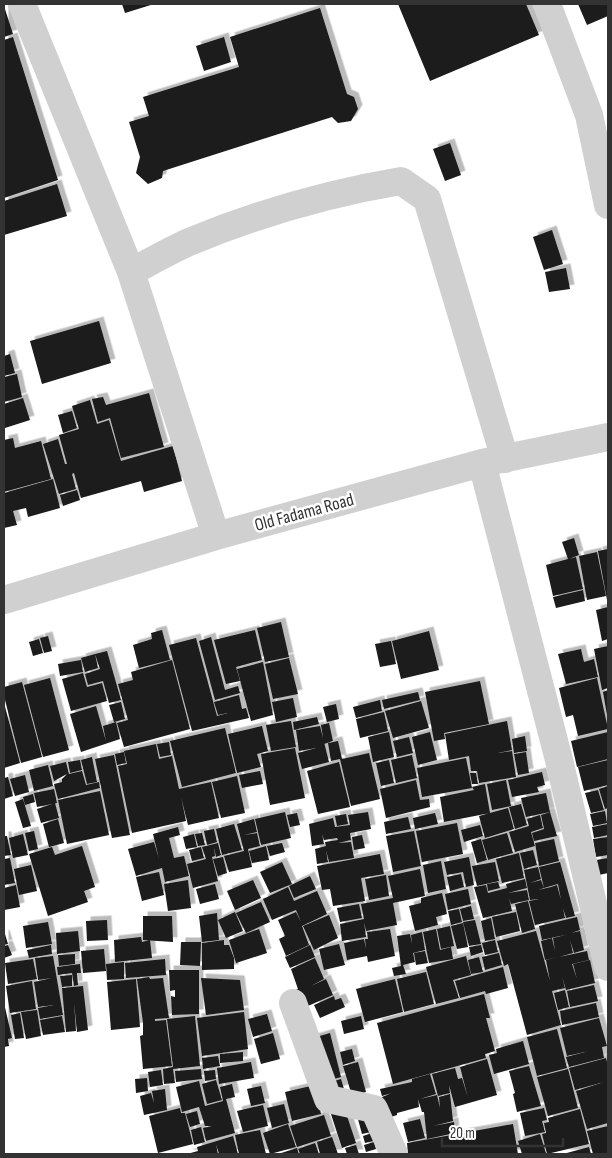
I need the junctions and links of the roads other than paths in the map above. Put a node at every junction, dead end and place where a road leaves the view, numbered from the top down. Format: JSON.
{"nodes":[{"id":1,"x":22,"y":4,"type":"edge"},
{"id":2,"x":547,"y":4,"type":"edge"},
{"id":3,"x":608,"y":205,"type":"edge"},
{"id":4,"x":131,"y":272,"type":"junction"},
{"id":5,"x":608,"y":437,"type":"edge"},
{"id":6,"x":494,"y":461,"type":"junction"},
{"id":7,"x":216,"y":536,"type":"junction"},
{"id":8,"x":4,"y":600,"type":"edge"},
{"id":9,"x":608,"y":967,"type":"edge"},
{"id":10,"x":293,"y":1002,"type":"dead end"},
{"id":11,"x":394,"y":1154,"type":"edge"}],
"edges":[{"from":1,"to":4,"type":"street"},
{"from":2,"to":3,"type":"street"},
{"from":4,"to":6,"type":"street"},
{"from":4,"to":7,"type":"street"},
{"from":5,"to":6,"type":"street","name":"Old Fadama Road"},
{"from":6,"to":7,"type":"street","name":"Old Fadama Road"},
{"from":6,"to":9,"type":"street"},
{"from":7,"to":8,"type":"street","name":"Old Fadama Road"},
{"from":10,"to":11,"type":"street"}]}
